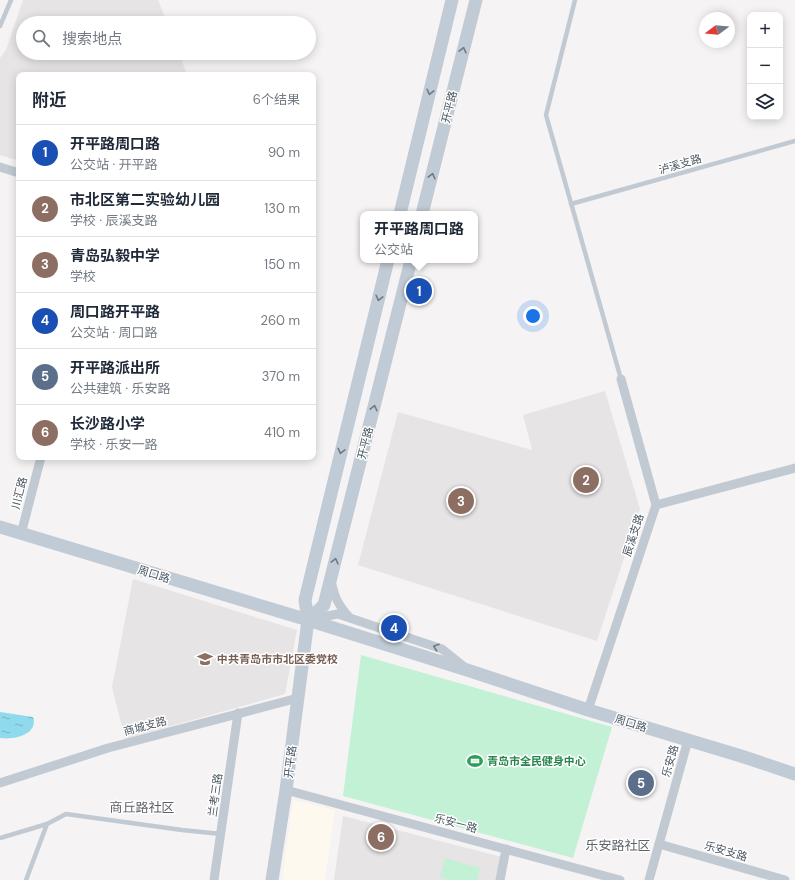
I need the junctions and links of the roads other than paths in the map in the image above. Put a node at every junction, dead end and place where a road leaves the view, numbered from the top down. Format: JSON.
{"nodes":[{"id":1,"x":11,"y":0,"type":"edge"},
{"id":2,"x":452,"y":0,"type":"edge"},
{"id":3,"x":476,"y":0,"type":"edge"},
{"id":4,"x":575,"y":0,"type":"edge"},
{"id":5,"x":0,"y":26,"type":"edge"},
{"id":6,"x":795,"y":141,"type":"edge"},
{"id":7,"x":0,"y":167,"type":"edge"},
{"id":8,"x":16,"y":172,"type":"edge"},
{"id":9,"x":571,"y":204,"type":"junction"},
{"id":10,"x":401,"y":211,"type":"edge"},
{"id":11,"x":423,"y":211,"type":"edge"},
{"id":12,"x":387,"y":263,"type":"edge"},
{"id":13,"x":410,"y":263,"type":"edge"},
{"id":14,"x":620,"y":379,"type":"joint"},
{"id":15,"x":40,"y":460,"type":"edge"},
{"id":16,"x":795,"y":468,"type":"edge"},
{"id":17,"x":656,"y":504,"type":"junction"},
{"id":18,"x":0,"y":527,"type":"edge"},
{"id":19,"x":21,"y":534,"type":"junction"},
{"id":20,"x":331,"y":578,"type":"junction"},
{"id":21,"x":350,"y":618,"type":"junction"},
{"id":22,"x":308,"y":620,"type":"junction"},
{"id":23,"x":467,"y":670,"type":"junction"},
{"id":24,"x":298,"y":698,"type":"junction"},
{"id":25,"x":588,"y":710,"type":"junction"},
{"id":26,"x":238,"y":713,"type":"junction"},
{"id":27,"x":688,"y":740,"type":"junction"},
{"id":28,"x":795,"y":774,"type":"edge"},
{"id":29,"x":0,"y":784,"type":"edge"},
{"id":30,"x":286,"y":790,"type":"junction"},
{"id":31,"x":47,"y":824,"type":"junction"},
{"id":32,"x":221,"y":834,"type":"junction"},
{"id":33,"x":0,"y":838,"type":"edge"},
{"id":34,"x":659,"y":844,"type":"junction"},
{"id":35,"x":506,"y":849,"type":"junction"},
{"id":36,"x":26,"y":880,"type":"edge"},
{"id":37,"x":214,"y":880,"type":"edge"},
{"id":38,"x":272,"y":880,"type":"edge"},
{"id":39,"x":500,"y":880,"type":"edge"},
{"id":40,"x":620,"y":880,"type":"edge"},
{"id":41,"x":650,"y":880,"type":"edge"},
{"id":42,"x":785,"y":880,"type":"edge"}],
"edges":[{"from":1,"to":5,"type":"lane"},
{"from":2,"to":10,"type":"main road","name":"开平路","one_way":true},
{"from":11,"to":3,"type":"main road","name":"开平路","one_way":true},
{"from":4,"to":9,"type":"lane"},
{"from":6,"to":9,"type":"lane","name":"泸溪支路"},
{"from":7,"to":8,"type":"street"},
{"from":9,"to":14,"type":"lane"},
{"from":12,"to":22,"type":"main road","name":"开平路","one_way":true},
{"from":20,"to":13,"type":"main road","name":"开平路","one_way":true},
{"from":14,"to":17,"type":"street"},
{"from":15,"to":19,"type":"street","name":"川汇路"},
{"from":16,"to":17,"type":"street","name":"辰溪支路"},
{"from":17,"to":25,"type":"street","name":"辰溪支路"},
{"from":18,"to":19,"type":"main road","name":"周口路"},
{"from":19,"to":22,"type":"main road","name":"周口路"},
{"from":20,"to":21,"type":"street"},
{"from":20,"to":22,"type":"main road","name":"开平路"},
{"from":21,"to":22,"type":"street","name":"周口路"},
{"from":23,"to":21,"type":"street","name":"周口路","one_way":true},
{"from":22,"to":23,"type":"main road","name":"周口路"},
{"from":22,"to":24,"type":"main road","name":"开平路"},
{"from":23,"to":25,"type":"main road","name":"周口路"},
{"from":24,"to":26,"type":"street","name":"商城支路"},
{"from":24,"to":30,"type":"main road","name":"开平路"},
{"from":25,"to":27,"type":"main road","name":"周口路"},
{"from":26,"to":29,"type":"street","name":"商城支路"},
{"from":26,"to":32,"type":"street","name":"兰考三路"},
{"from":27,"to":28,"type":"main road","name":"周口路"},
{"from":27,"to":34,"type":"street","name":"乐安路"},
{"from":30,"to":35,"type":"street","name":"乐安一路"},
{"from":30,"to":38,"type":"main road","name":"开平路"},
{"from":31,"to":32,"type":"lane"},
{"from":31,"to":33,"type":"lane"},
{"from":31,"to":36,"type":"lane"},
{"from":32,"to":37,"type":"street","name":"兰考三路"},
{"from":34,"to":41,"type":"street","name":"乐安路"},
{"from":34,"to":42,"type":"street","name":"乐安支路"},
{"from":35,"to":39,"type":"street"},
{"from":35,"to":40,"type":"street","name":"乐安一路"}]}
